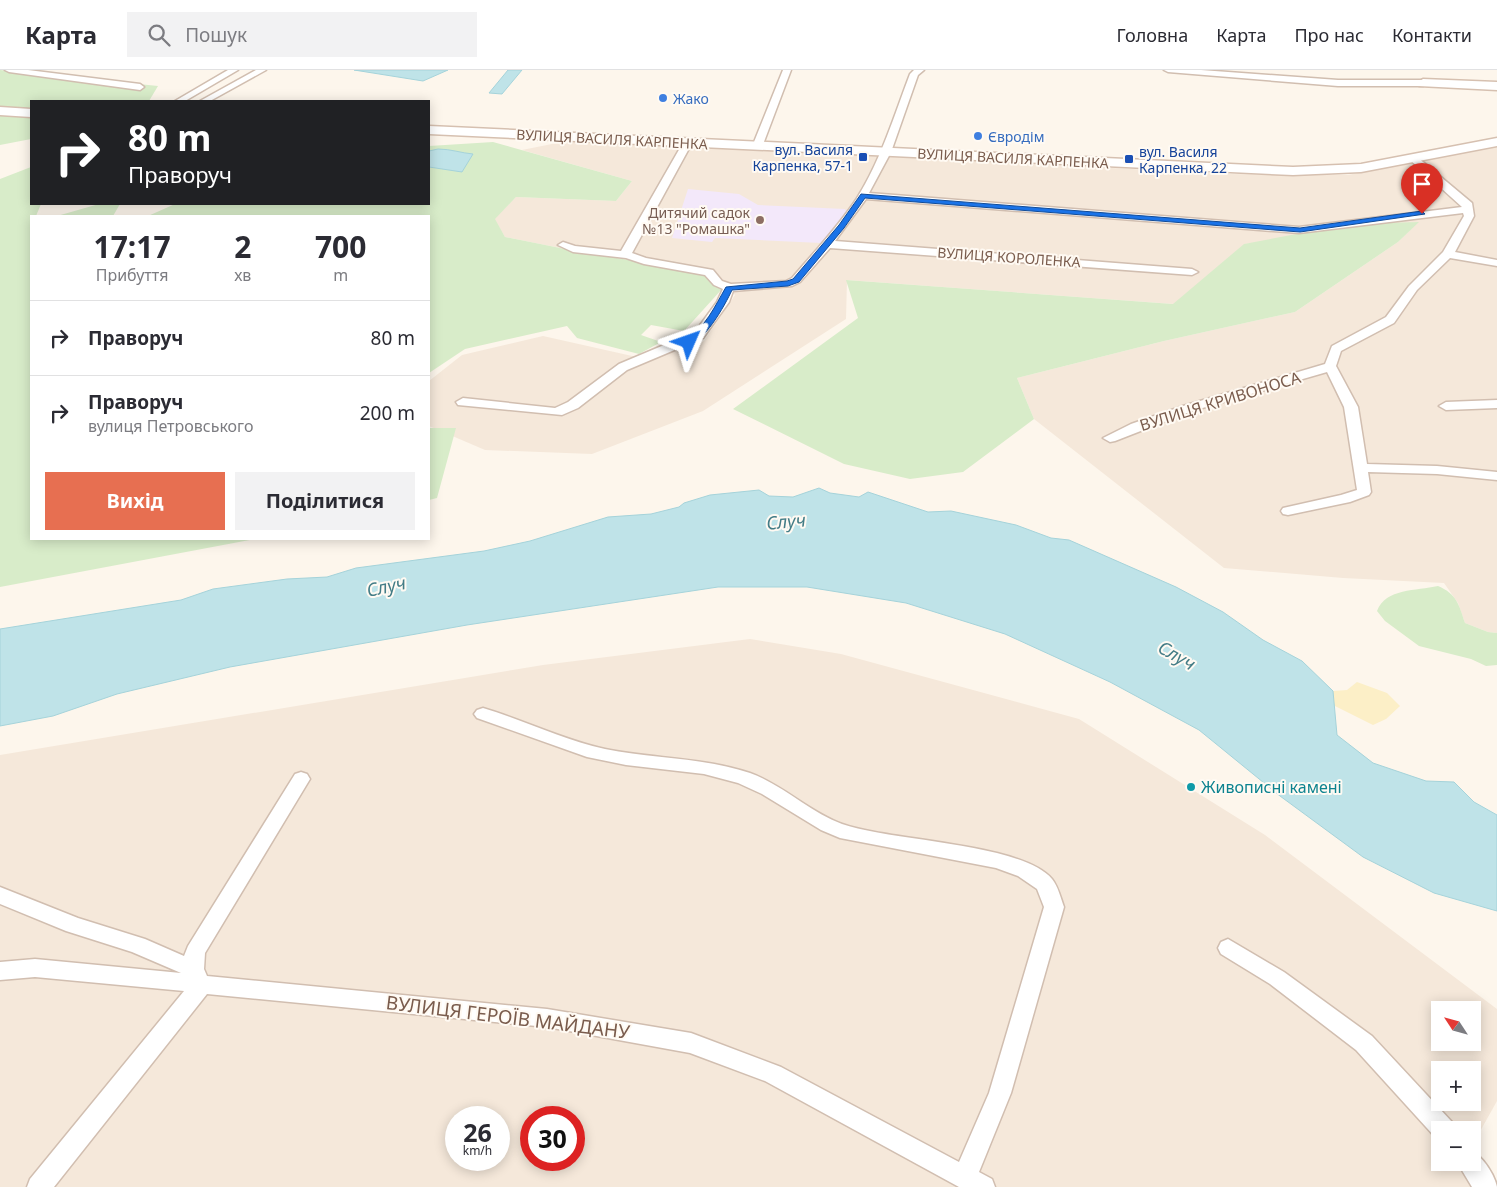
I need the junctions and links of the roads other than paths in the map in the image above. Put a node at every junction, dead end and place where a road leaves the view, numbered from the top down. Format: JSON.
{"nodes":[{"id":1,"x":8,"y":70,"type":"edge"},
{"id":2,"x":234,"y":70,"type":"edge"},
{"id":3,"x":262,"y":70,"type":"edge"},
{"id":4,"x":787,"y":70,"type":"edge"},
{"id":5,"x":920,"y":70,"type":"edge"},
{"id":6,"x":1168,"y":70,"type":"edge"},
{"id":7,"x":1277,"y":70,"type":"edge"},
{"id":8,"x":1282,"y":79,"type":"junction"},
{"id":9,"x":1421,"y":79,"type":"joint"},
{"id":10,"x":1497,"y":86,"type":"edge"},
{"id":11,"x":140,"y":87,"type":"dead end"},
{"id":12,"x":181,"y":100,"type":"edge"},
{"id":13,"x":206,"y":100,"type":"edge"},
{"id":14,"x":0,"y":111,"type":"edge"},
{"id":15,"x":30,"y":113,"type":"edge"},
{"id":16,"x":430,"y":130,"type":"edge"},
{"id":17,"x":1497,"y":142,"type":"edge"},
{"id":18,"x":687,"y":143,"type":"junction"},
{"id":19,"x":757,"y":147,"type":"junction"},
{"id":20,"x":886,"y":152,"type":"junction"},
{"id":21,"x":1414,"y":159,"type":"junction"},
{"id":22,"x":863,"y":196,"type":"junction"},
{"id":23,"x":1468,"y":209,"type":"junction"},
{"id":24,"x":826,"y":244,"type":"junction"},
{"id":25,"x":563,"y":245,"type":"dead end"},
{"id":26,"x":1448,"y":254,"type":"junction"},
{"id":27,"x":628,"y":255,"type":"junction"},
{"id":28,"x":1497,"y":263,"type":"edge"},
{"id":29,"x":1192,"y":272,"type":"dead end"},
{"id":30,"x":729,"y":288,"type":"junction"},
{"id":31,"x":1330,"y":366,"type":"junction"},
{"id":32,"x":462,"y":402,"type":"dead end"},
{"id":33,"x":1497,"y":404,"type":"edge"},
{"id":34,"x":1446,"y":406,"type":"dead end"},
{"id":35,"x":1110,"y":438,"type":"dead end"},
{"id":36,"x":1361,"y":468,"type":"junction"},
{"id":37,"x":1497,"y":476,"type":"edge"},
{"id":38,"x":1288,"y":512,"type":"dead end"},
{"id":39,"x":483,"y":714,"type":"dead end"},
{"id":40,"x":301,"y":779,"type":"dead end"},
{"id":41,"x":0,"y":895,"type":"edge"},
{"id":42,"x":1228,"y":948,"type":"dead end"},
{"id":43,"x":0,"y":971,"type":"edge"},
{"id":44,"x":197,"y":978,"type":"junction"},
{"id":45,"x":1436,"y":1121,"type":"edge"},
{"id":46,"x":1475,"y":1171,"type":"edge"},
{"id":47,"x":974,"y":1182,"type":"edge"},
{"id":48,"x":39,"y":1187,"type":"edge"},
{"id":49,"x":1486,"y":1187,"type":"edge"}],
"edges":[{"from":1,"to":11,"type":"street"},
{"from":2,"to":12,"type":"street"},
{"from":3,"to":13,"type":"street"},
{"from":4,"to":19,"type":"street"},
{"from":5,"to":20,"type":"street"},
{"from":6,"to":8,"type":"street"},
{"from":7,"to":8,"type":"street"},
{"from":8,"to":9,"type":"street"},
{"from":9,"to":10,"type":"street"},
{"from":14,"to":15,"type":"street"},
{"from":16,"to":18,"type":"street","name":"ВУЛИЦЯ ВАСИЛЯ КАРПЕНКА"},
{"from":17,"to":21,"type":"street","name":"ВУЛИЦЯ ВАСИЛЯ КАРПЕНКА"},
{"from":18,"to":19,"type":"street","name":"ВУЛИЦЯ ВАСИЛЯ КАРПЕНКА"},
{"from":18,"to":27,"type":"street"},
{"from":19,"to":20,"type":"street","name":"ВУЛИЦЯ ВАСИЛЯ КАРПЕНКА"},
{"from":20,"to":21,"type":"street","name":"ВУЛИЦЯ ВАСИЛЯ КАРПЕНКА"},
{"from":20,"to":22,"type":"street"},
{"from":21,"to":23,"type":"street"},
{"from":22,"to":23,"type":"street"},
{"from":22,"to":24,"type":"street"},
{"from":23,"to":26,"type":"street"},
{"from":24,"to":29,"type":"street","name":"ВУЛИЦЯ КОРОЛЕНКА"},
{"from":24,"to":30,"type":"street"},
{"from":25,"to":27,"type":"street"},
{"from":26,"to":28,"type":"street"},
{"from":26,"to":31,"type":"street"},
{"from":27,"to":30,"type":"street"},
{"from":30,"to":32,"type":"street"},
{"from":31,"to":35,"type":"street","name":"ВУЛИЦЯ КРИВОНОСА"},
{"from":31,"to":36,"type":"street"},
{"from":33,"to":34,"type":"street"},
{"from":36,"to":37,"type":"street"},
{"from":36,"to":38,"type":"street"},
{"from":39,"to":47,"type":"street"},
{"from":40,"to":44,"type":"street"},
{"from":41,"to":44,"type":"street"},
{"from":42,"to":45,"type":"street"},
{"from":43,"to":44,"type":"street","name":"ВУЛИЦЯ ГЕРОЇВ МАЙДАНУ"},
{"from":44,"to":47,"type":"street","name":"ВУЛИЦЯ ГЕРОЇВ МАЙДАНУ"},
{"from":44,"to":48,"type":"street"},
{"from":46,"to":49,"type":"street"}]}
